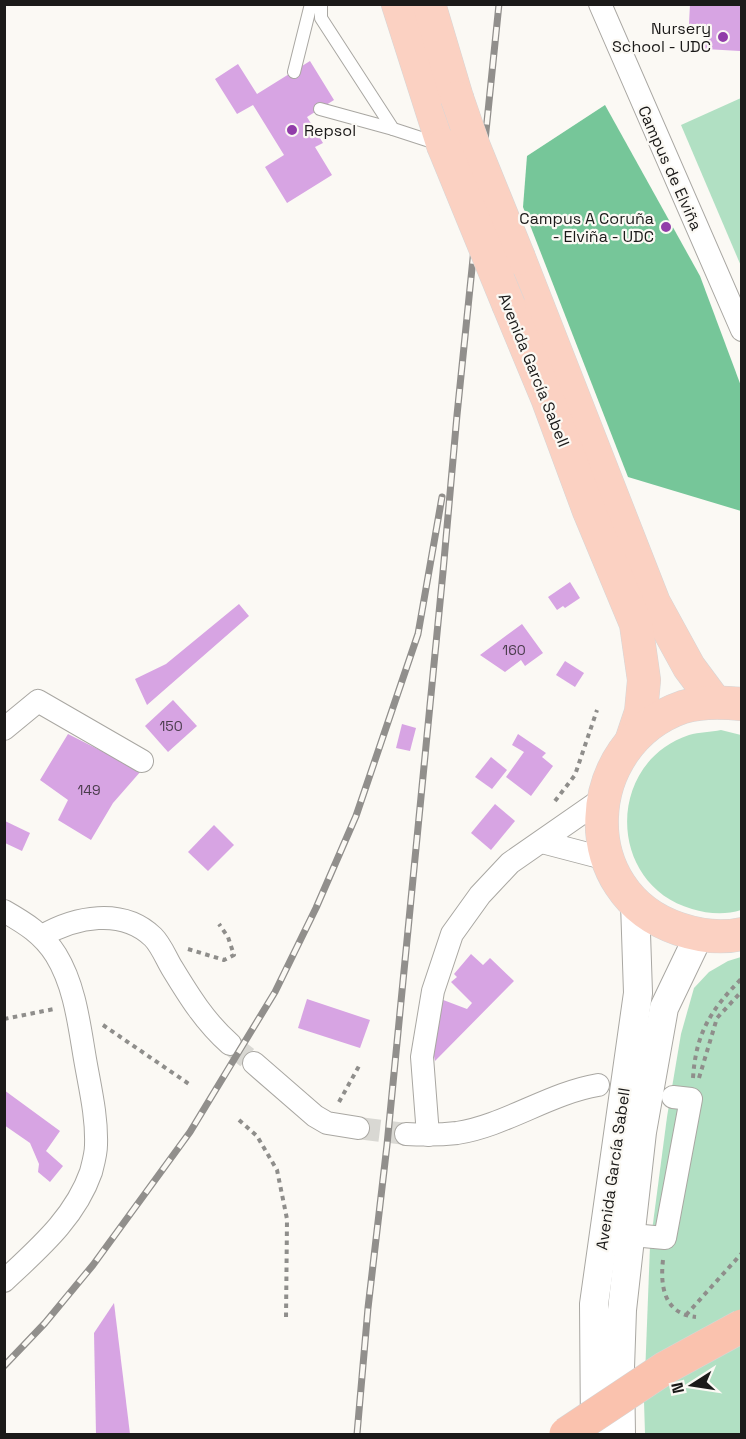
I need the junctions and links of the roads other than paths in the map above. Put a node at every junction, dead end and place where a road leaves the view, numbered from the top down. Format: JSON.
{"nodes":[{"id":1,"x":311,"y":4,"type":"edge"},
{"id":2,"x":321,"y":4,"type":"edge"},
{"id":3,"x":398,"y":4,"type":"edge"},
{"id":4,"x":429,"y":4,"type":"edge"},
{"id":5,"x":600,"y":4,"type":"edge"},
{"id":6,"x":294,"y":72,"type":"dead end"},
{"id":7,"x":320,"y":109,"type":"dead end"},
{"id":8,"x":393,"y":129,"type":"junction"},
{"id":9,"x":443,"y":145,"type":"junction"},
{"id":10,"x":741,"y":330,"type":"edge"},
{"id":11,"x":728,"y":703,"type":"edge"},
{"id":12,"x":4,"y":729,"type":"edge"},
{"id":13,"x":632,"y":739,"type":"junction"},
{"id":14,"x":142,"y":761,"type":"dead end"},
{"id":15,"x":602,"y":799,"type":"junction"},
{"id":16,"x":542,"y":842,"type":"junction"},
{"id":17,"x":607,"y":859,"type":"junction"},
{"id":18,"x":635,"y":903,"type":"junction"},
{"id":19,"x":4,"y":911,"type":"edge"},
{"id":20,"x":741,"y":934,"type":"edge"},
{"id":21,"x":699,"y":935,"type":"junction"},
{"id":22,"x":42,"y":936,"type":"junction"},
{"id":23,"x":230,"y":1044,"type":"tunnel mouth"},
{"id":24,"x":254,"y":1063,"type":"tunnel mouth"},
{"id":25,"x":598,"y":1085,"type":"dead end"},
{"id":26,"x":682,"y":1098,"type":"road end"},
{"id":27,"x":358,"y":1128,"type":"tunnel mouth"},
{"id":28,"x":632,"y":1235,"type":"junction"},
{"id":29,"x":4,"y":1281,"type":"edge"},
{"id":30,"x":741,"y":1326,"type":"edge"},
{"id":31,"x":566,"y":1434,"type":"edge"},
{"id":32,"x":595,"y":1434,"type":"edge"},
{"id":33,"x":621,"y":1434,"type":"edge"}],
"edges":[{"from":1,"to":6,"type":"lane"},
{"from":2,"to":8,"type":"lane"},
{"from":3,"to":9,"type":"main road","name":"Avenida García Sabell"},
{"from":4,"to":11,"type":"main road","name":"Avenida García Sabell","bridge":true},
{"from":5,"to":10,"type":"street","name":"Campus de Elviña"},
{"from":7,"to":8,"type":"lane"},
{"from":8,"to":9,"type":"lane"},
{"from":9,"to":13,"type":"main road","name":"Avenida García Sabell","bridge":true},
{"from":11,"to":13,"type":"main road"},
{"from":12,"to":14,"type":"street"},
{"from":13,"to":15,"type":"main road"},
{"from":15,"to":16,"type":"street"},
{"from":15,"to":17,"type":"main road"},
{"from":16,"to":17,"type":"street"},
{"from":16,"to":25,"type":"street"},
{"from":17,"to":18,"type":"main road"},
{"from":18,"to":21,"type":"main road"},
{"from":18,"to":32,"type":"street","name":"Avenida García Sabell"},
{"from":19,"to":22,"type":"street"},
{"from":20,"to":21,"type":"main road"},
{"from":21,"to":28,"type":"street","name":"Avenida García Sabell"},
{"from":22,"to":23,"type":"street"},
{"from":22,"to":29,"type":"street"},
{"from":24,"to":27,"type":"street"},
{"from":26,"to":28,"type":"street"},
{"from":28,"to":33,"type":"street","name":"Avenida García Sabell"},
{"from":30,"to":31,"type":"highway","bridge":true}]}
